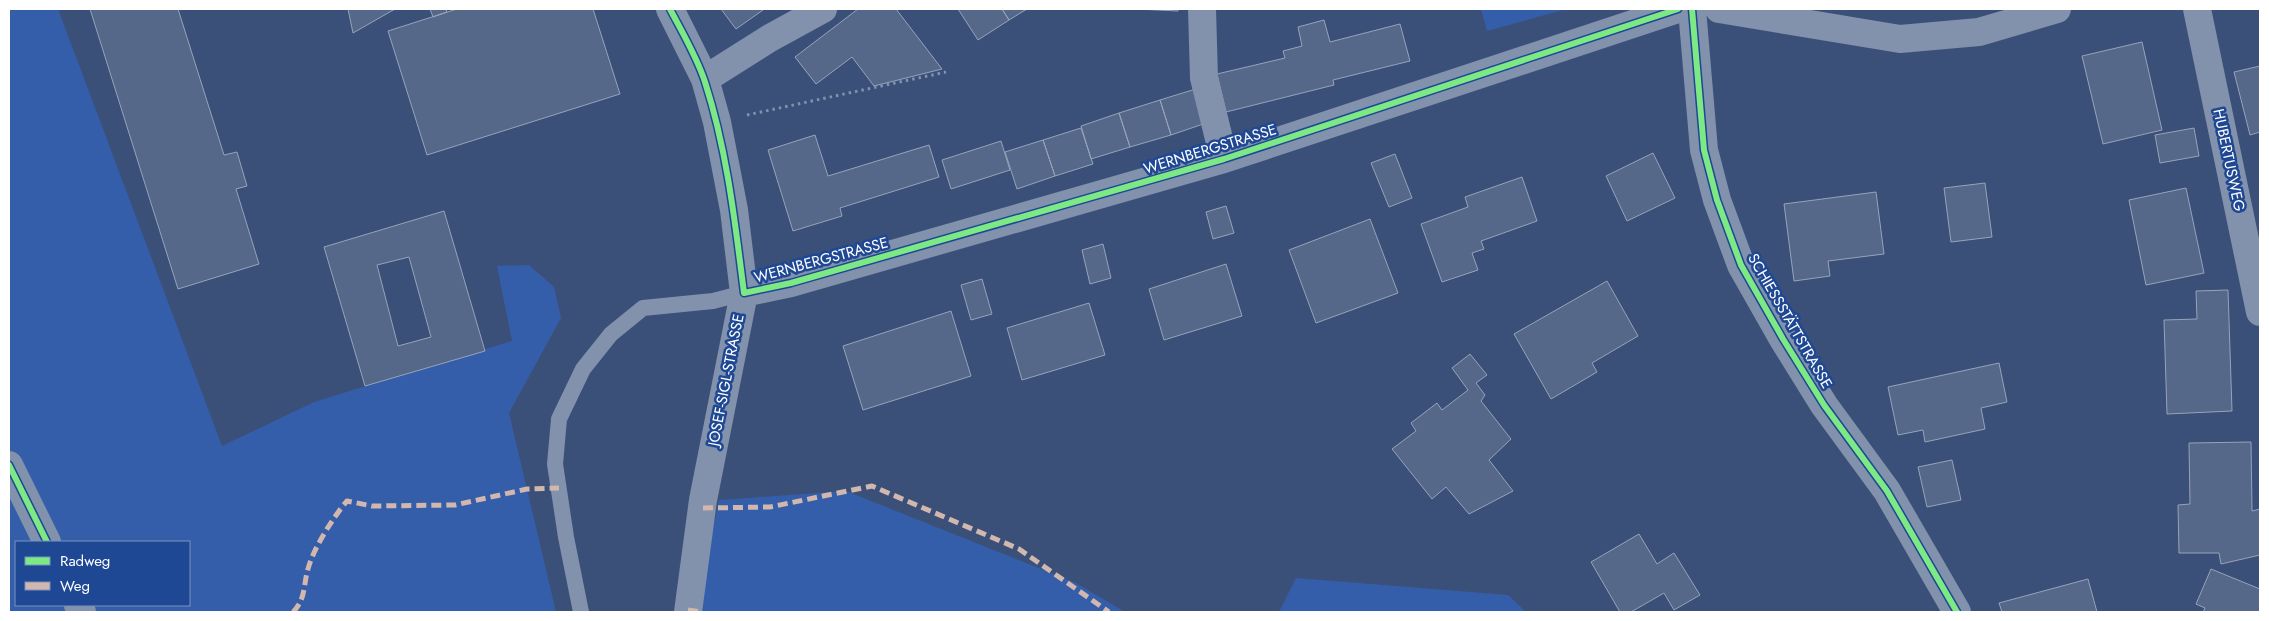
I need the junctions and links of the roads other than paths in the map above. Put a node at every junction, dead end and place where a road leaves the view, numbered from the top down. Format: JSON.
{"nodes":[{"id":1,"x":670,"y":9,"type":"edge"},
{"id":2,"x":823,"y":9,"type":"edge"},
{"id":3,"x":1202,"y":9,"type":"edge"},
{"id":4,"x":1678,"y":9,"type":"edge"},
{"id":5,"x":1692,"y":9,"type":"edge"},
{"id":6,"x":1719,"y":9,"type":"edge"},
{"id":7,"x":2057,"y":9,"type":"edge"},
{"id":8,"x":2197,"y":9,"type":"edge"},
{"id":9,"x":705,"y":79,"type":"junction"},
{"id":10,"x":1224,"y":159,"type":"junction"},
{"id":11,"x":744,"y":293,"type":"junction"},
{"id":12,"x":2260,"y":312,"type":"edge"},
{"id":13,"x":9,"y":465,"type":"edge"},
{"id":14,"x":47,"y":541,"type":"edge"},
{"id":15,"x":581,"y":612,"type":"edge"},
{"id":16,"x":688,"y":612,"type":"edge"},
{"id":17,"x":1956,"y":612,"type":"edge"}],
"edges":[{"from":1,"to":9,"type":"street","name":"JOSEF-SIGL-STRASSE"},
{"from":2,"to":9,"type":"street"},
{"from":3,"to":10,"type":"street"},
{"from":4,"to":10,"type":"street","name":"WERNBERGSTRASSE"},
{"from":5,"to":17,"type":"street","name":"SCHIESSSTÄTTSTRASSE"},
{"from":6,"to":7,"type":"street"},
{"from":8,"to":12,"type":"street","name":"HUBERTUSWEG"},
{"from":9,"to":11,"type":"street","name":"JOSEF-SIGL-STRASSE"},
{"from":10,"to":11,"type":"street","name":"WERNBERGSTRASSE"},
{"from":11,"to":15,"type":"lane"},
{"from":11,"to":16,"type":"street","name":"JOSEF-SIGL-STRASSE"},
{"from":13,"to":14,"type":"street"}]}
